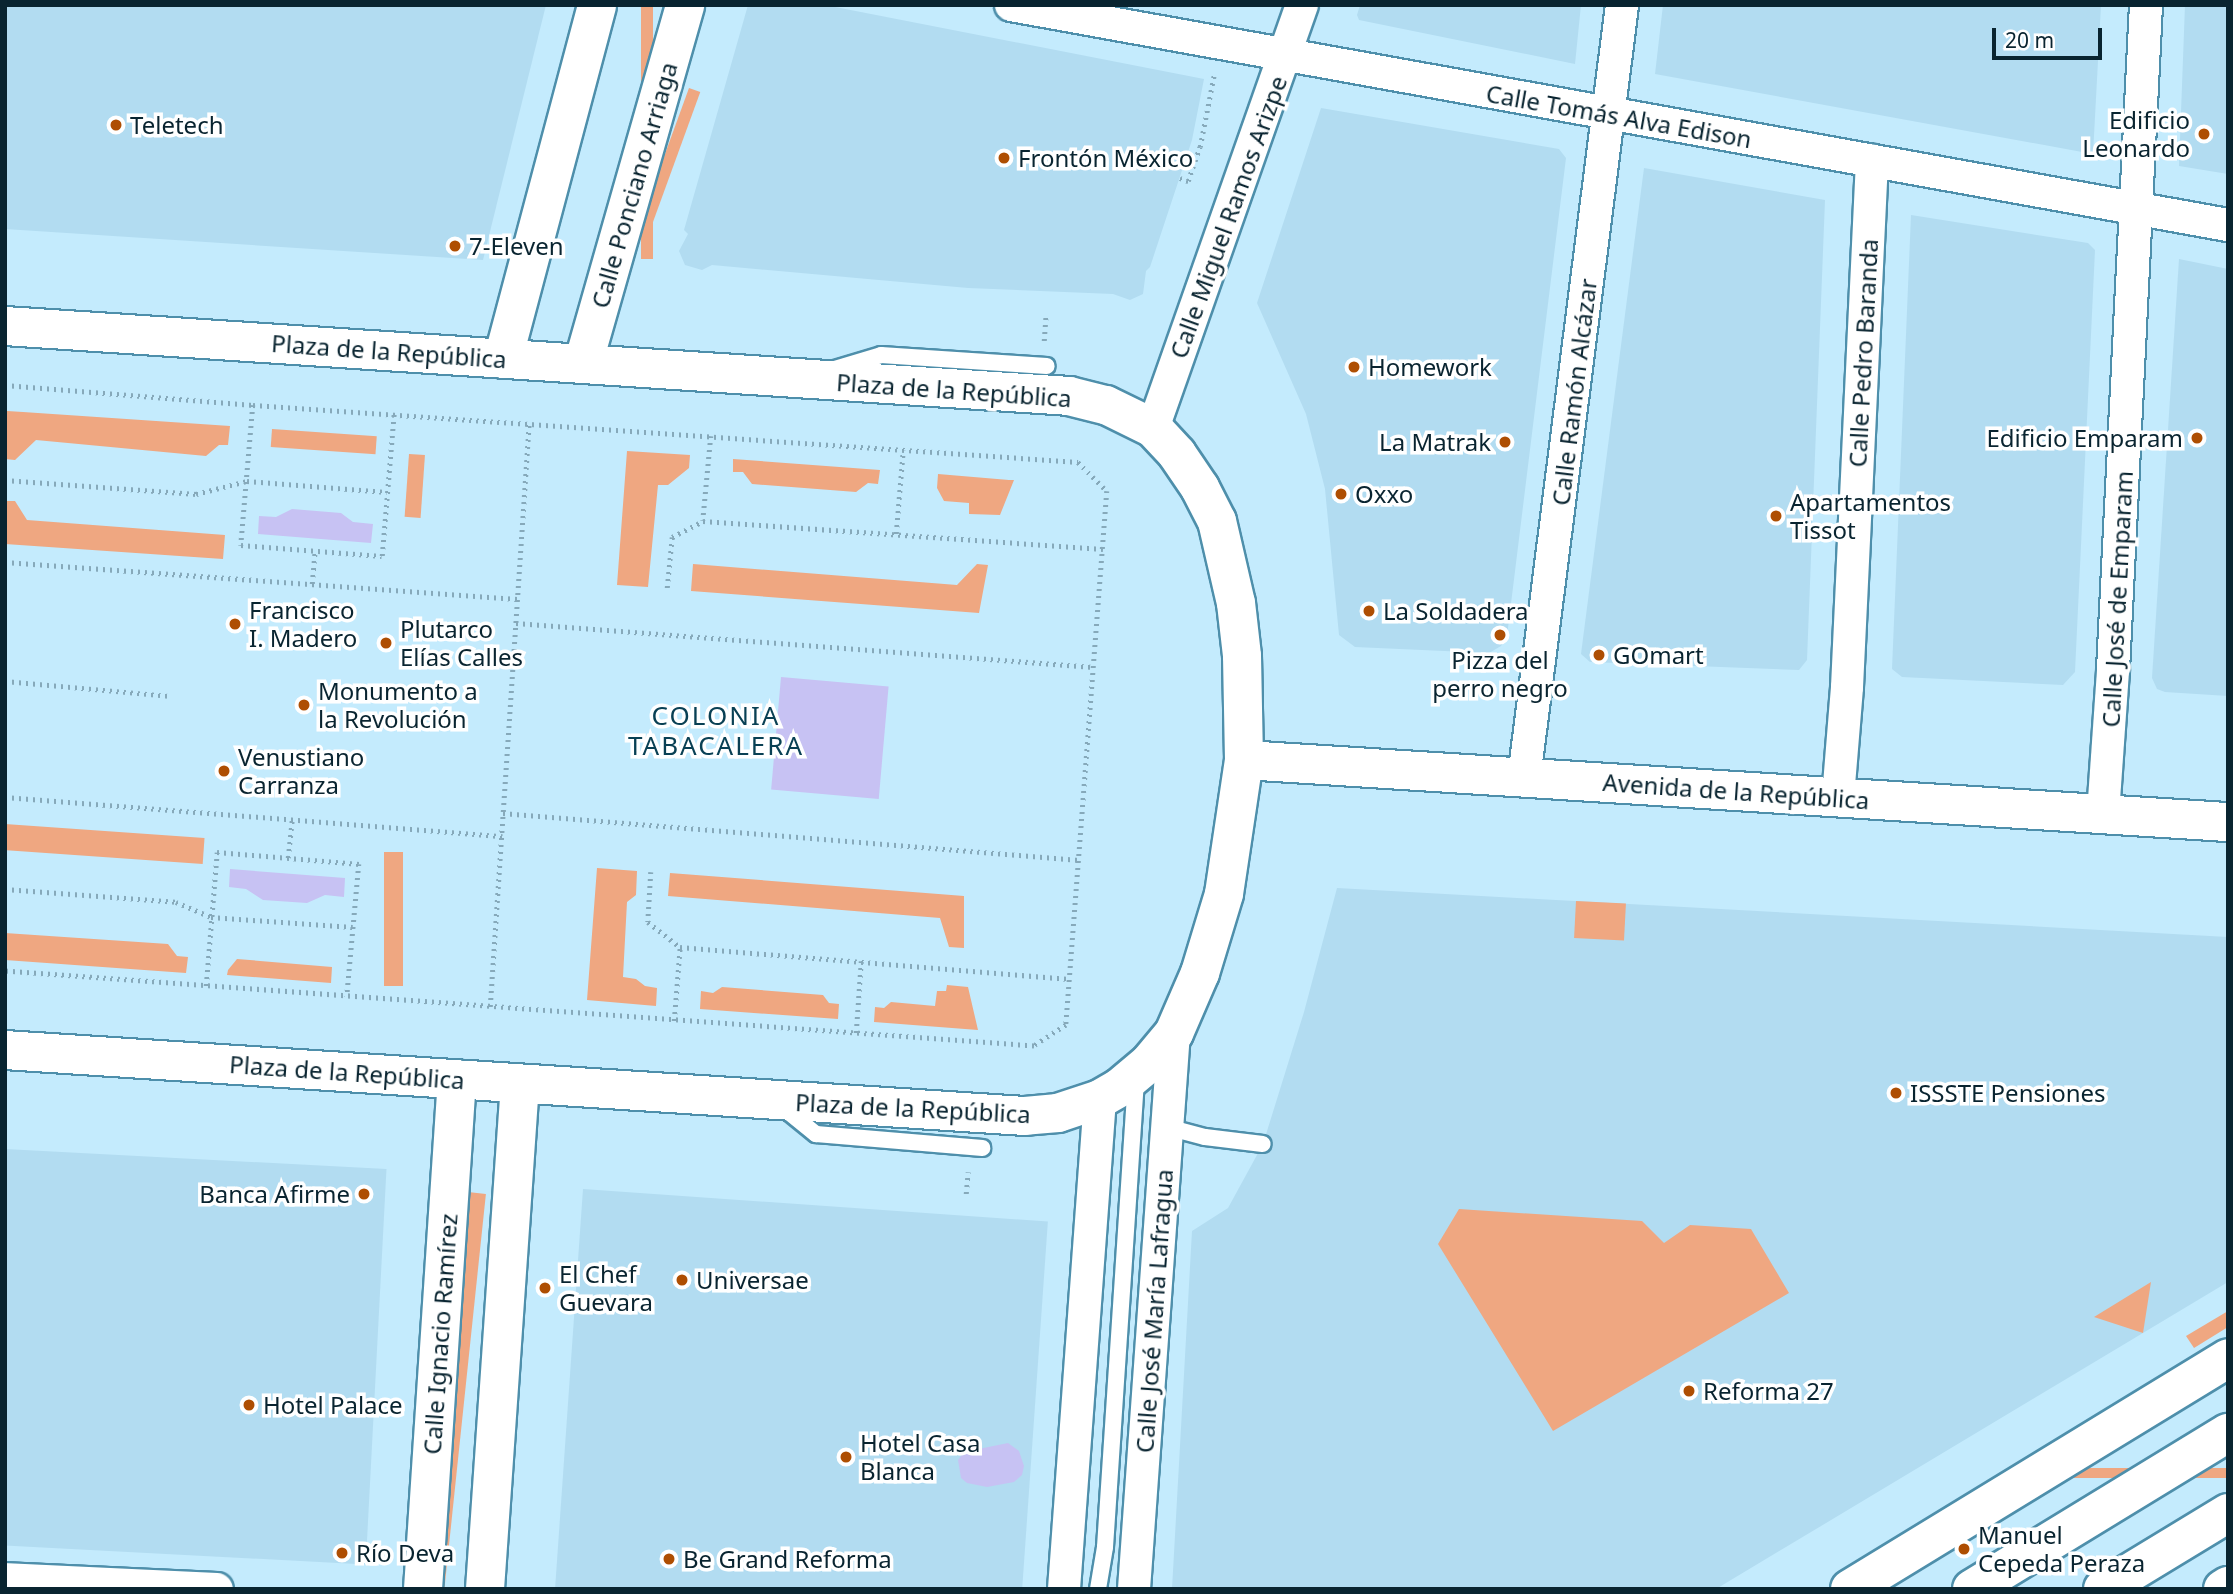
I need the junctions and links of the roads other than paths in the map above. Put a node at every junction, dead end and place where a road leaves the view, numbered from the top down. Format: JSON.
{"nodes":[{"id":1,"x":597,"y":5,"type":"edge"},
{"id":2,"x":685,"y":5,"type":"edge"},
{"id":3,"x":1011,"y":5,"type":"edge"},
{"id":4,"x":1302,"y":5,"type":"edge"},
{"id":5,"x":1622,"y":5,"type":"edge"},
{"id":6,"x":2146,"y":5,"type":"edge"},
{"id":7,"x":1285,"y":56,"type":"junction"},
{"id":8,"x":1610,"y":114,"type":"junction"},
{"id":9,"x":1872,"y":161,"type":"junction"},
{"id":10,"x":2137,"y":208,"type":"junction"},
{"id":11,"x":2228,"y":225,"type":"edge"},
{"id":12,"x":5,"y":326,"type":"edge"},
{"id":13,"x":503,"y":359,"type":"junction"},
{"id":14,"x":583,"y":364,"type":"junction"},
{"id":15,"x":1047,"y":366,"type":"dead end"},
{"id":16,"x":802,"y":379,"type":"junction"},
{"id":17,"x":1153,"y":428,"type":"junction"},
{"id":18,"x":1244,"y":760,"type":"junction"},
{"id":19,"x":1524,"y":778,"type":"junction"},
{"id":20,"x":1838,"y":797,"type":"junction"},
{"id":21,"x":2103,"y":814,"type":"junction"},
{"id":22,"x":2228,"y":822,"type":"edge"},
{"id":23,"x":1174,"y":1033,"type":"junction"},
{"id":24,"x":5,"y":1050,"type":"edge"},
{"id":25,"x":1137,"y":1075,"type":"junction"},
{"id":26,"x":457,"y":1079,"type":"junction"},
{"id":27,"x":520,"y":1084,"type":"junction"},
{"id":28,"x":1100,"y":1099,"type":"junction"},
{"id":29,"x":774,"y":1100,"type":"junction"},
{"id":30,"x":1167,"y":1127,"type":"junction"},
{"id":31,"x":1264,"y":1144,"type":"dead end"},
{"id":32,"x":982,"y":1148,"type":"dead end"},
{"id":33,"x":2228,"y":1359,"type":"edge"},
{"id":34,"x":2228,"y":1433,"type":"edge"},
{"id":35,"x":2228,"y":1513,"type":"edge"},
{"id":36,"x":5,"y":1579,"type":"edge"},
{"id":37,"x":2228,"y":1586,"type":"edge"},
{"id":38,"x":122,"y":1587,"type":"edge"},
{"id":39,"x":217,"y":1589,"type":"edge"},
{"id":40,"x":423,"y":1589,"type":"edge"},
{"id":41,"x":485,"y":1589,"type":"edge"},
{"id":42,"x":1064,"y":1589,"type":"edge"},
{"id":43,"x":1098,"y":1589,"type":"edge"},
{"id":44,"x":1134,"y":1589,"type":"edge"},
{"id":45,"x":1850,"y":1589,"type":"edge"},
{"id":46,"x":1972,"y":1589,"type":"edge"},
{"id":47,"x":2104,"y":1589,"type":"edge"},
{"id":48,"x":2223,"y":1589,"type":"edge"}],
"edges":[{"from":1,"to":13,"type":"main road"},
{"from":2,"to":14,"type":"main road","name":"Calle Ponciano Arriaga"},
{"from":3,"to":7,"type":"street","name":"Calle Tomás Alva Edison"},
{"from":4,"to":7,"type":"street","name":"Calle Miguel Ramos Arizpe"},
{"from":5,"to":8,"type":"street","name":"Calle Ramón Alcázar"},
{"from":6,"to":10,"type":"street","name":"Calle José de Emparam"},
{"from":7,"to":8,"type":"street","name":"Calle Tomás Alva Edison"},
{"from":7,"to":17,"type":"street","name":"Calle Miguel Ramos Arizpe"},
{"from":8,"to":9,"type":"street","name":"Calle Tomás Alva Edison"},
{"from":8,"to":19,"type":"street","name":"Calle Ramón Alcázar"},
{"from":9,"to":10,"type":"street","name":"Calle Tomás Alva Edison"},
{"from":9,"to":20,"type":"street","name":"Calle Pedro Baranda"},
{"from":10,"to":11,"type":"street","name":"Calle Tomás Alva Edison"},
{"from":10,"to":21,"type":"street","name":"Calle José de Emparam"},
{"from":12,"to":13,"type":"main road","name":"Plaza de la República"},
{"from":13,"to":14,"type":"main road","name":"Plaza de la República"},
{"from":14,"to":16,"type":"main road","name":"Plaza de la República"},
{"from":15,"to":16,"type":"lane"},
{"from":16,"to":17,"type":"main road","name":"Plaza de la República"},
{"from":17,"to":18,"type":"main road","name":"Plaza de la República"},
{"from":18,"to":19,"type":"main road","name":"Avenida de la República"},
{"from":18,"to":23,"type":"main road","name":"Plaza de la República"},
{"from":19,"to":20,"type":"main road","name":"Avenida de la República"},
{"from":20,"to":21,"type":"main road","name":"Avenida de la República"},
{"from":21,"to":22,"type":"main road","name":"Avenida de la República"},
{"from":23,"to":25,"type":"main road","name":"Plaza de la República"},
{"from":23,"to":30,"type":"street","name":"Calle José María Lafragua"},
{"from":24,"to":26,"type":"main road","name":"Plaza de la República"},
{"from":25,"to":28,"type":"main road","name":"Plaza de la República"},
{"from":25,"to":43,"type":"lane"},
{"from":26,"to":27,"type":"main road","name":"Plaza de la República"},
{"from":26,"to":40,"type":"main road","name":"Calle Ignacio Ramírez"},
{"from":27,"to":29,"type":"main road","name":"Plaza de la República"},
{"from":27,"to":41,"type":"main road"},
{"from":28,"to":29,"type":"main road","name":"Plaza de la República"},
{"from":28,"to":42,"type":"street"},
{"from":29,"to":32,"type":"lane"},
{"from":30,"to":31,"type":"lane"},
{"from":30,"to":44,"type":"street","name":"Calle José María Lafragua"},
{"from":33,"to":45,"type":"main road"},
{"from":34,"to":46,"type":"main road"},
{"from":35,"to":47,"type":"main road"},
{"from":36,"to":38,"type":"street"},
{"from":37,"to":48,"type":"main road"},
{"from":38,"to":39,"type":"street"}]}
